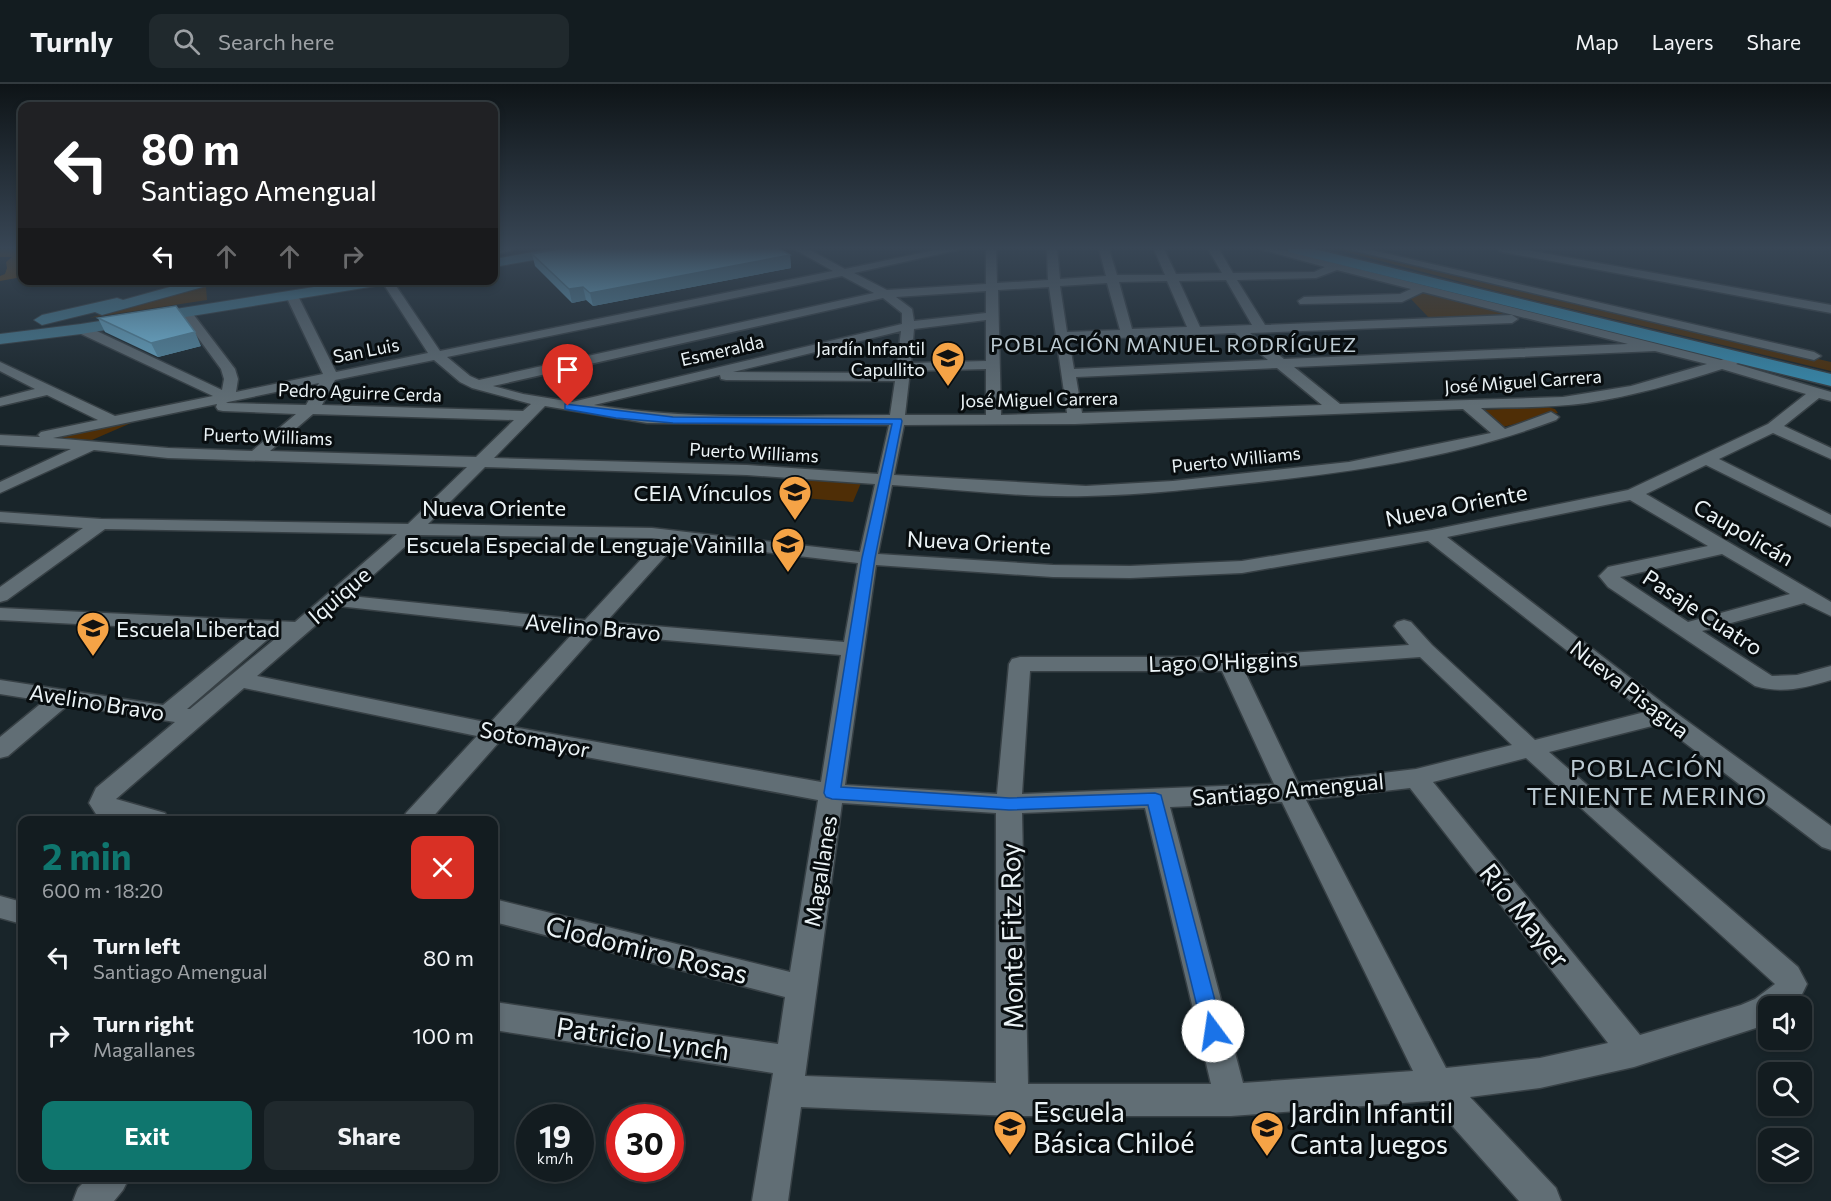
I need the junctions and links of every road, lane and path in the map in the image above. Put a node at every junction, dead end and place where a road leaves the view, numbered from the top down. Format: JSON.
{"nodes":[{"id":1,"x":117,"y":301,"type":"edge"},
{"id":2,"x":134,"y":301,"type":"edge"},
{"id":3,"x":232,"y":301,"type":"edge"},
{"id":4,"x":251,"y":301,"type":"edge"},
{"id":5,"x":295,"y":301,"type":"edge"},
{"id":6,"x":400,"y":301,"type":"edge"},
{"id":7,"x":705,"y":301,"type":"edge"},
{"id":8,"x":853,"y":301,"type":"edge"},
{"id":9,"x":894,"y":301,"type":"edge"},
{"id":10,"x":992,"y":301,"type":"edge"},
{"id":11,"x":1055,"y":301,"type":"edge"},
{"id":12,"x":1118,"y":301,"type":"edge"},
{"id":13,"x":1182,"y":301,"type":"edge"},
{"id":14,"x":1244,"y":301,"type":"edge"},
{"id":15,"x":1304,"y":301,"type":"edge"},
{"id":16,"x":1470,"y":301,"type":"edge"},
{"id":17,"x":1496,"y":301,"type":"edge"},
{"id":18,"x":1524,"y":301,"type":"edge"},
{"id":19,"x":1551,"y":301,"type":"edge"},
{"id":20,"x":1788,"y":301,"type":"edge"},
{"id":21,"x":187,"y":309,"type":"junction"},
{"id":22,"x":1831,"y":309,"type":"edge"},
{"id":23,"x":991,"y":316,"type":"junction"},
{"id":24,"x":1537,"y":318,"type":"junction"},
{"id":25,"x":53,"y":323,"type":"junction"},
{"id":26,"x":23,"y":325,"type":"junction"},
{"id":27,"x":908,"y":326,"type":"junction"},
{"id":28,"x":1322,"y":326,"type":"junction"},
{"id":29,"x":81,"y":329,"type":"junction"},
{"id":30,"x":1261,"y":329,"type":"junction"},
{"id":31,"x":0,"y":330,"type":"edge"},
{"id":32,"x":1239,"y":330,"type":"junction"},
{"id":33,"x":1195,"y":331,"type":"junction"},
{"id":34,"x":1127,"y":333,"type":"junction"},
{"id":35,"x":1061,"y":336,"type":"junction"},
{"id":36,"x":0,"y":338,"type":"edge"},
{"id":37,"x":1656,"y":347,"type":"junction"},
{"id":38,"x":437,"y":356,"type":"junction"},
{"id":39,"x":1814,"y":356,"type":"dead end"},
{"id":40,"x":1731,"y":362,"type":"junction"},
{"id":41,"x":994,"y":365,"type":"junction"},
{"id":42,"x":1285,"y":365,"type":"junction"},
{"id":43,"x":0,"y":366,"type":"edge"},
{"id":44,"x":902,"y":372,"type":"junction"},
{"id":45,"x":1070,"y":373,"type":"junction"},
{"id":46,"x":1831,"y":375,"type":"edge"},
{"id":47,"x":692,"y":376,"type":"junction"},
{"id":48,"x":330,"y":377,"type":"junction"},
{"id":49,"x":477,"y":385,"type":"junction"},
{"id":50,"x":48,"y":390,"type":"junction"},
{"id":51,"x":1826,"y":390,"type":"edge"},
{"id":52,"x":228,"y":398,"type":"junction"},
{"id":53,"x":0,"y":402,"type":"edge"},
{"id":54,"x":541,"y":402,"type":"junction"},
{"id":55,"x":192,"y":405,"type":"junction"},
{"id":56,"x":1468,"y":405,"type":"junction"},
{"id":57,"x":568,"y":406,"type":"junction"},
{"id":58,"x":171,"y":410,"type":"junction"},
{"id":59,"x":1338,"y":410,"type":"junction"},
{"id":60,"x":309,"y":411,"type":"junction"},
{"id":61,"x":525,"y":416,"type":"junction"},
{"id":62,"x":1551,"y":417,"type":"dead end"},
{"id":63,"x":1075,"y":418,"type":"junction"},
{"id":64,"x":994,"y":420,"type":"junction"},
{"id":65,"x":112,"y":421,"type":"junction"},
{"id":66,"x":897,"y":421,"type":"junction"},
{"id":67,"x":1773,"y":427,"type":"junction"},
{"id":68,"x":1503,"y":435,"type":"junction"},
{"id":69,"x":0,"y":440,"type":"edge"},
{"id":70,"x":20,"y":441,"type":"junction"},
{"id":71,"x":93,"y":445,"type":"junction"},
{"id":72,"x":1831,"y":454,"type":"edge"},
{"id":73,"x":255,"y":456,"type":"junction"},
{"id":74,"x":1709,"y":460,"type":"junction"},
{"id":75,"x":480,"y":461,"type":"junction"},
{"id":76,"x":885,"y":478,"type":"junction"},
{"id":77,"x":0,"y":488,"type":"edge"},
{"id":78,"x":1633,"y":494,"type":"junction"},
{"id":79,"x":0,"y":517,"type":"edge"},
{"id":80,"x":1831,"y":522,"type":"edge"},
{"id":81,"x":101,"y":524,"type":"junction"},
{"id":82,"x":412,"y":530,"type":"junction"},
{"id":83,"x":1432,"y":535,"type":"junction"},
{"id":84,"x":673,"y":536,"type":"junction"},
{"id":85,"x":1725,"y":548,"type":"junction"},
{"id":86,"x":868,"y":558,"type":"junction"},
{"id":87,"x":0,"y":596,"type":"edge"},
{"id":88,"x":1806,"y":596,"type":"junction"},
{"id":89,"x":334,"y":600,"type":"junction"},
{"id":90,"x":1831,"y":610,"type":"edge"},
{"id":91,"x":0,"y":614,"type":"edge"},
{"id":92,"x":1404,"y":626,"type":"dead end"},
{"id":93,"x":270,"y":627,"type":"junction"},
{"id":94,"x":589,"y":627,"type":"junction"},
{"id":95,"x":301,"y":629,"type":"junction"},
{"id":96,"x":1685,"y":629,"type":"junction"},
{"id":97,"x":853,"y":649,"type":"junction"},
{"id":98,"x":1425,"y":650,"type":"junction"},
{"id":99,"x":1020,"y":664,"type":"joint"},
{"id":100,"x":1230,"y":664,"type":"junction"},
{"id":101,"x":1831,"y":673,"type":"edge"},
{"id":102,"x":240,"y":680,"type":"junction"},
{"id":103,"x":0,"y":687,"type":"edge"},
{"id":104,"x":63,"y":697,"type":"junction"},
{"id":105,"x":168,"y":713,"type":"junction"},
{"id":106,"x":1664,"y":716,"type":"junction"},
{"id":107,"x":195,"y":718,"type":"junction"},
{"id":108,"x":495,"y":732,"type":"junction"},
{"id":109,"x":1529,"y":748,"type":"junction"},
{"id":110,"x":0,"y":750,"type":"edge"},
{"id":111,"x":1416,"y":778,"type":"junction"},
{"id":112,"x":832,"y":793,"type":"junction"},
{"id":113,"x":1290,"y":793,"type":"junction"},
{"id":114,"x":1155,"y":799,"type":"junction"},
{"id":115,"x":1009,"y":804,"type":"junction"},
{"id":116,"x":140,"y":816,"type":"edge"},
{"id":117,"x":419,"y":816,"type":"edge"},
{"id":118,"x":1831,"y":840,"type":"edge"},
{"id":119,"x":0,"y":906,"type":"edge"},
{"id":120,"x":498,"y":911,"type":"edge"},
{"id":121,"x":18,"y":912,"type":"edge"},
{"id":122,"x":801,"y":988,"type":"junction"},
{"id":123,"x":498,"y":1017,"type":"edge"},
{"id":124,"x":1634,"y":1052,"type":"junction"},
{"id":125,"x":790,"y":1076,"type":"junction"},
{"id":126,"x":1437,"y":1085,"type":"junction"},
{"id":127,"x":1012,"y":1100,"type":"junction"},
{"id":128,"x":1231,"y":1100,"type":"junction"},
{"id":129,"x":108,"y":1182,"type":"edge"},
{"id":130,"x":92,"y":1201,"type":"edge"},
{"id":131,"x":770,"y":1201,"type":"edge"},
{"id":132,"x":1543,"y":1201,"type":"edge"}],
"edges":[{"from":1,"to":26,"type":"main road"},
{"from":2,"to":25,"type":"main road"},
{"from":3,"to":21,"type":"main road"},
{"from":4,"to":21,"type":"main road"},
{"from":5,"to":48,"type":"street"},
{"from":6,"to":38,"type":"street","name":"José Miguel Carrera"},
{"from":7,"to":38,"type":"street","name":"San Luis"},
{"from":8,"to":49,"type":"street"},
{"from":9,"to":27,"type":"street"},
{"from":10,"to":23,"type":"street"},
{"from":11,"to":35,"type":"street"},
{"from":12,"to":34,"type":"street"},
{"from":13,"to":33,"type":"street"},
{"from":14,"to":30,"type":"street"},
{"from":15,"to":28,"type":"street"},
{"from":16,"to":24,"type":"street"},
{"from":17,"to":40,"type":"highway"},
{"from":18,"to":46,"type":"highway"},
{"from":19,"to":39,"type":"street"},
{"from":20,"to":22,"type":"street"},
{"from":21,"to":25,"type":"main road"},
{"from":21,"to":29,"type":"main road"},
{"from":21,"to":52,"type":"street"},
{"from":23,"to":27,"type":"street","name":"Esmeralda"},
{"from":23,"to":41,"type":"street"},
{"from":24,"to":28,"type":"street"},
{"from":24,"to":37,"type":"street"},
{"from":25,"to":26,"type":"main road"},
{"from":25,"to":36,"type":"main road"},
{"from":26,"to":31,"type":"main road"},
{"from":27,"to":44,"type":"street","name":"Magallanes"},
{"from":27,"to":47,"type":"street","name":"Esmeralda"},
{"from":28,"to":30,"type":"street"},
{"from":29,"to":36,"type":"main road"},
{"from":29,"to":52,"type":"street"},
{"from":30,"to":32,"type":"street"},
{"from":32,"to":33,"type":"street"},
{"from":32,"to":42,"type":"street"},
{"from":33,"to":34,"type":"street"},
{"from":34,"to":35,"type":"street"},
{"from":35,"to":45,"type":"street"},
{"from":37,"to":40,"type":"street"},
{"from":37,"to":42,"type":"street"},
{"from":38,"to":48,"type":"street","name":"San Luis"},
{"from":38,"to":49,"type":"street","name":"José Miguel Carrera"},
{"from":40,"to":51,"type":"highway"},
{"from":40,"to":56,"type":"street","name":"José Miguel Carrera"},
{"from":41,"to":44,"type":"street"},
{"from":41,"to":64,"type":"street"},
{"from":42,"to":45,"type":"street"},
{"from":42,"to":59,"type":"street"},
{"from":43,"to":50,"type":"street"},
{"from":44,"to":47,"type":"street"},
{"from":44,"to":66,"type":"street","name":"Magallanes"},
{"from":45,"to":63,"type":"street"},
{"from":47,"to":57,"type":"street","name":"Esmeralda"},
{"from":48,"to":52,"type":"street","name":"San Luis"},
{"from":48,"to":60,"type":"street"},
{"from":49,"to":54,"type":"street","name":"José Miguel Carrera"},
{"from":50,"to":53,"type":"street"},
{"from":50,"to":65,"type":"street"},
{"from":51,"to":67,"type":"street","name":"Nueva Oriente"},
{"from":52,"to":55,"type":"street","name":"San Luis"},
{"from":54,"to":57,"type":"street","name":"José Miguel Carrera"},
{"from":54,"to":61,"type":"street","name":"Iquique"},
{"from":55,"to":58,"type":"street","name":"San Luis"},
{"from":55,"to":60,"type":"street","name":"Pedro Aguirre Cerda"},
{"from":56,"to":59,"type":"street","name":"José Miguel Carrera"},
{"from":56,"to":68,"type":"street"},
{"from":57,"to":66,"type":"street","name":"José Miguel Carrera"},
{"from":58,"to":65,"type":"street","name":"San Luis"},
{"from":58,"to":71,"type":"street","name":"San Luis"},
{"from":59,"to":63,"type":"street","name":"José Miguel Carrera"},
{"from":60,"to":61,"type":"street","name":"Pedro Aguirre Cerda"},
{"from":60,"to":73,"type":"street"},
{"from":61,"to":75,"type":"street","name":"Iquique"},
{"from":62,"to":68,"type":"street","name":"Puerto Williams"},
{"from":63,"to":64,"type":"street","name":"José Miguel Carrera"},
{"from":64,"to":66,"type":"street","name":"José Miguel Carrera"},
{"from":65,"to":70,"type":"street","name":"San Luis"},
{"from":66,"to":76,"type":"street","name":"Magallanes"},
{"from":67,"to":72,"type":"street"},
{"from":67,"to":74,"type":"street","name":"Nueva Oriente"},
{"from":68,"to":76,"type":"street","name":"Puerto Williams"},
{"from":69,"to":70,"type":"street","name":"Puerto Williams"},
{"from":70,"to":71,"type":"street","name":"Puerto Williams"},
{"from":71,"to":73,"type":"street","name":"Puerto Williams"},
{"from":71,"to":77,"type":"street","name":"San Luis"},
{"from":73,"to":75,"type":"street","name":"Puerto Williams"},
{"from":74,"to":78,"type":"street","name":"Nueva Oriente"},
{"from":74,"to":80,"type":"street"},
{"from":75,"to":76,"type":"street","name":"Puerto Williams"},
{"from":75,"to":82,"type":"street","name":"Iquique"},
{"from":76,"to":86,"type":"street","name":"Magallanes"},
{"from":78,"to":83,"type":"street","name":"Nueva Oriente"},
{"from":78,"to":85,"type":"street","name":"Caupolicán"},
{"from":79,"to":81,"type":"street","name":"Nueva Oriente"},
{"from":81,"to":82,"type":"street","name":"Nueva Oriente"},
{"from":81,"to":87,"type":"street"},
{"from":82,"to":84,"type":"street","name":"Nueva Oriente"},
{"from":82,"to":89,"type":"street","name":"Iquique"},
{"from":83,"to":86,"type":"street","name":"Nueva Oriente"},
{"from":83,"to":106,"type":"street","name":"Nueva Pisagua"},
{"from":84,"to":86,"type":"street","name":"Nueva Oriente"},
{"from":84,"to":94,"type":"street"},
{"from":85,"to":88,"type":"street","name":"Caupolicán"},
{"from":85,"to":96,"type":"street","name":"Pasaje Cuatro"},
{"from":86,"to":97,"type":"street","name":"Magallanes"},
{"from":88,"to":90,"type":"street","name":"Caupolicán"},
{"from":88,"to":96,"type":"street"},
{"from":89,"to":94,"type":"street","name":"Avelino Bravo"},
{"from":89,"to":95,"type":"street","name":"Iquique"},
{"from":91,"to":93,"type":"street"},
{"from":92,"to":98,"type":"street"},
{"from":93,"to":95,"type":"street"},
{"from":93,"to":105,"type":"street"},
{"from":94,"to":97,"type":"street","name":"Avelino Bravo"},
{"from":94,"to":108,"type":"street"},
{"from":95,"to":102,"type":"street","name":"Iquique"},
{"from":96,"to":101,"type":"street","name":"Pasaje Cuatro"},
{"from":97,"to":112,"type":"street","name":"Magallanes"},
{"from":98,"to":100,"type":"street","name":"Lago O'Higgins"},
{"from":98,"to":109,"type":"street"},
{"from":99,"to":100,"type":"street","name":"Lago O'Higgins"},
{"from":99,"to":115,"type":"street","name":"Monte Fitz Roy"},
{"from":100,"to":113,"type":"street"},
{"from":102,"to":107,"type":"street","name":"Iquique"},
{"from":102,"to":108,"type":"street","name":"Sotomayor"},
{"from":103,"to":104,"type":"street","name":"Avelino Bravo"},
{"from":104,"to":105,"type":"street","name":"Avelino Bravo"},
{"from":104,"to":110,"type":"street"},
{"from":105,"to":107,"type":"street","name":"Avelino Bravo"},
{"from":106,"to":109,"type":"street","name":"Santiago Amengual"},
{"from":106,"to":118,"type":"street","name":"Nueva Pisagua"},
{"from":107,"to":116,"type":"street","name":"Iquique"},
{"from":108,"to":112,"type":"street","name":"Sotomayor"},
{"from":108,"to":117,"type":"street"},
{"from":109,"to":111,"type":"street","name":"Santiago Amengual"},
{"from":109,"to":124,"type":"street","name":"Patricio Lynch"},
{"from":111,"to":113,"type":"street","name":"Santiago Amengual"},
{"from":111,"to":124,"type":"street","name":"Río Mayer"},
{"from":112,"to":115,"type":"street","name":"Santiago Amengual"},
{"from":112,"to":122,"type":"street","name":"Magallanes"},
{"from":113,"to":114,"type":"street","name":"Santiago Amengual"},
{"from":113,"to":126,"type":"street"},
{"from":114,"to":115,"type":"street","name":"Santiago Amengual"},
{"from":114,"to":128,"type":"street"},
{"from":115,"to":127,"type":"street","name":"Monte Fitz Roy"},
{"from":119,"to":121,"type":"street"},
{"from":120,"to":122,"type":"street","name":"Clodomiro Rosas"},
{"from":122,"to":125,"type":"street","name":"Magallanes"},
{"from":123,"to":125,"type":"street","name":"Patricio Lynch"},
{"from":124,"to":126,"type":"street","name":"Patricio Lynch"},
{"from":125,"to":127,"type":"street","name":"Patricio Lynch"},
{"from":125,"to":131,"type":"street","name":"Magallanes"},
{"from":126,"to":128,"type":"street","name":"Patricio Lynch"},
{"from":126,"to":132,"type":"street"},
{"from":127,"to":128,"type":"street","name":"Patricio Lynch"},
{"from":129,"to":130,"type":"street"}]}
